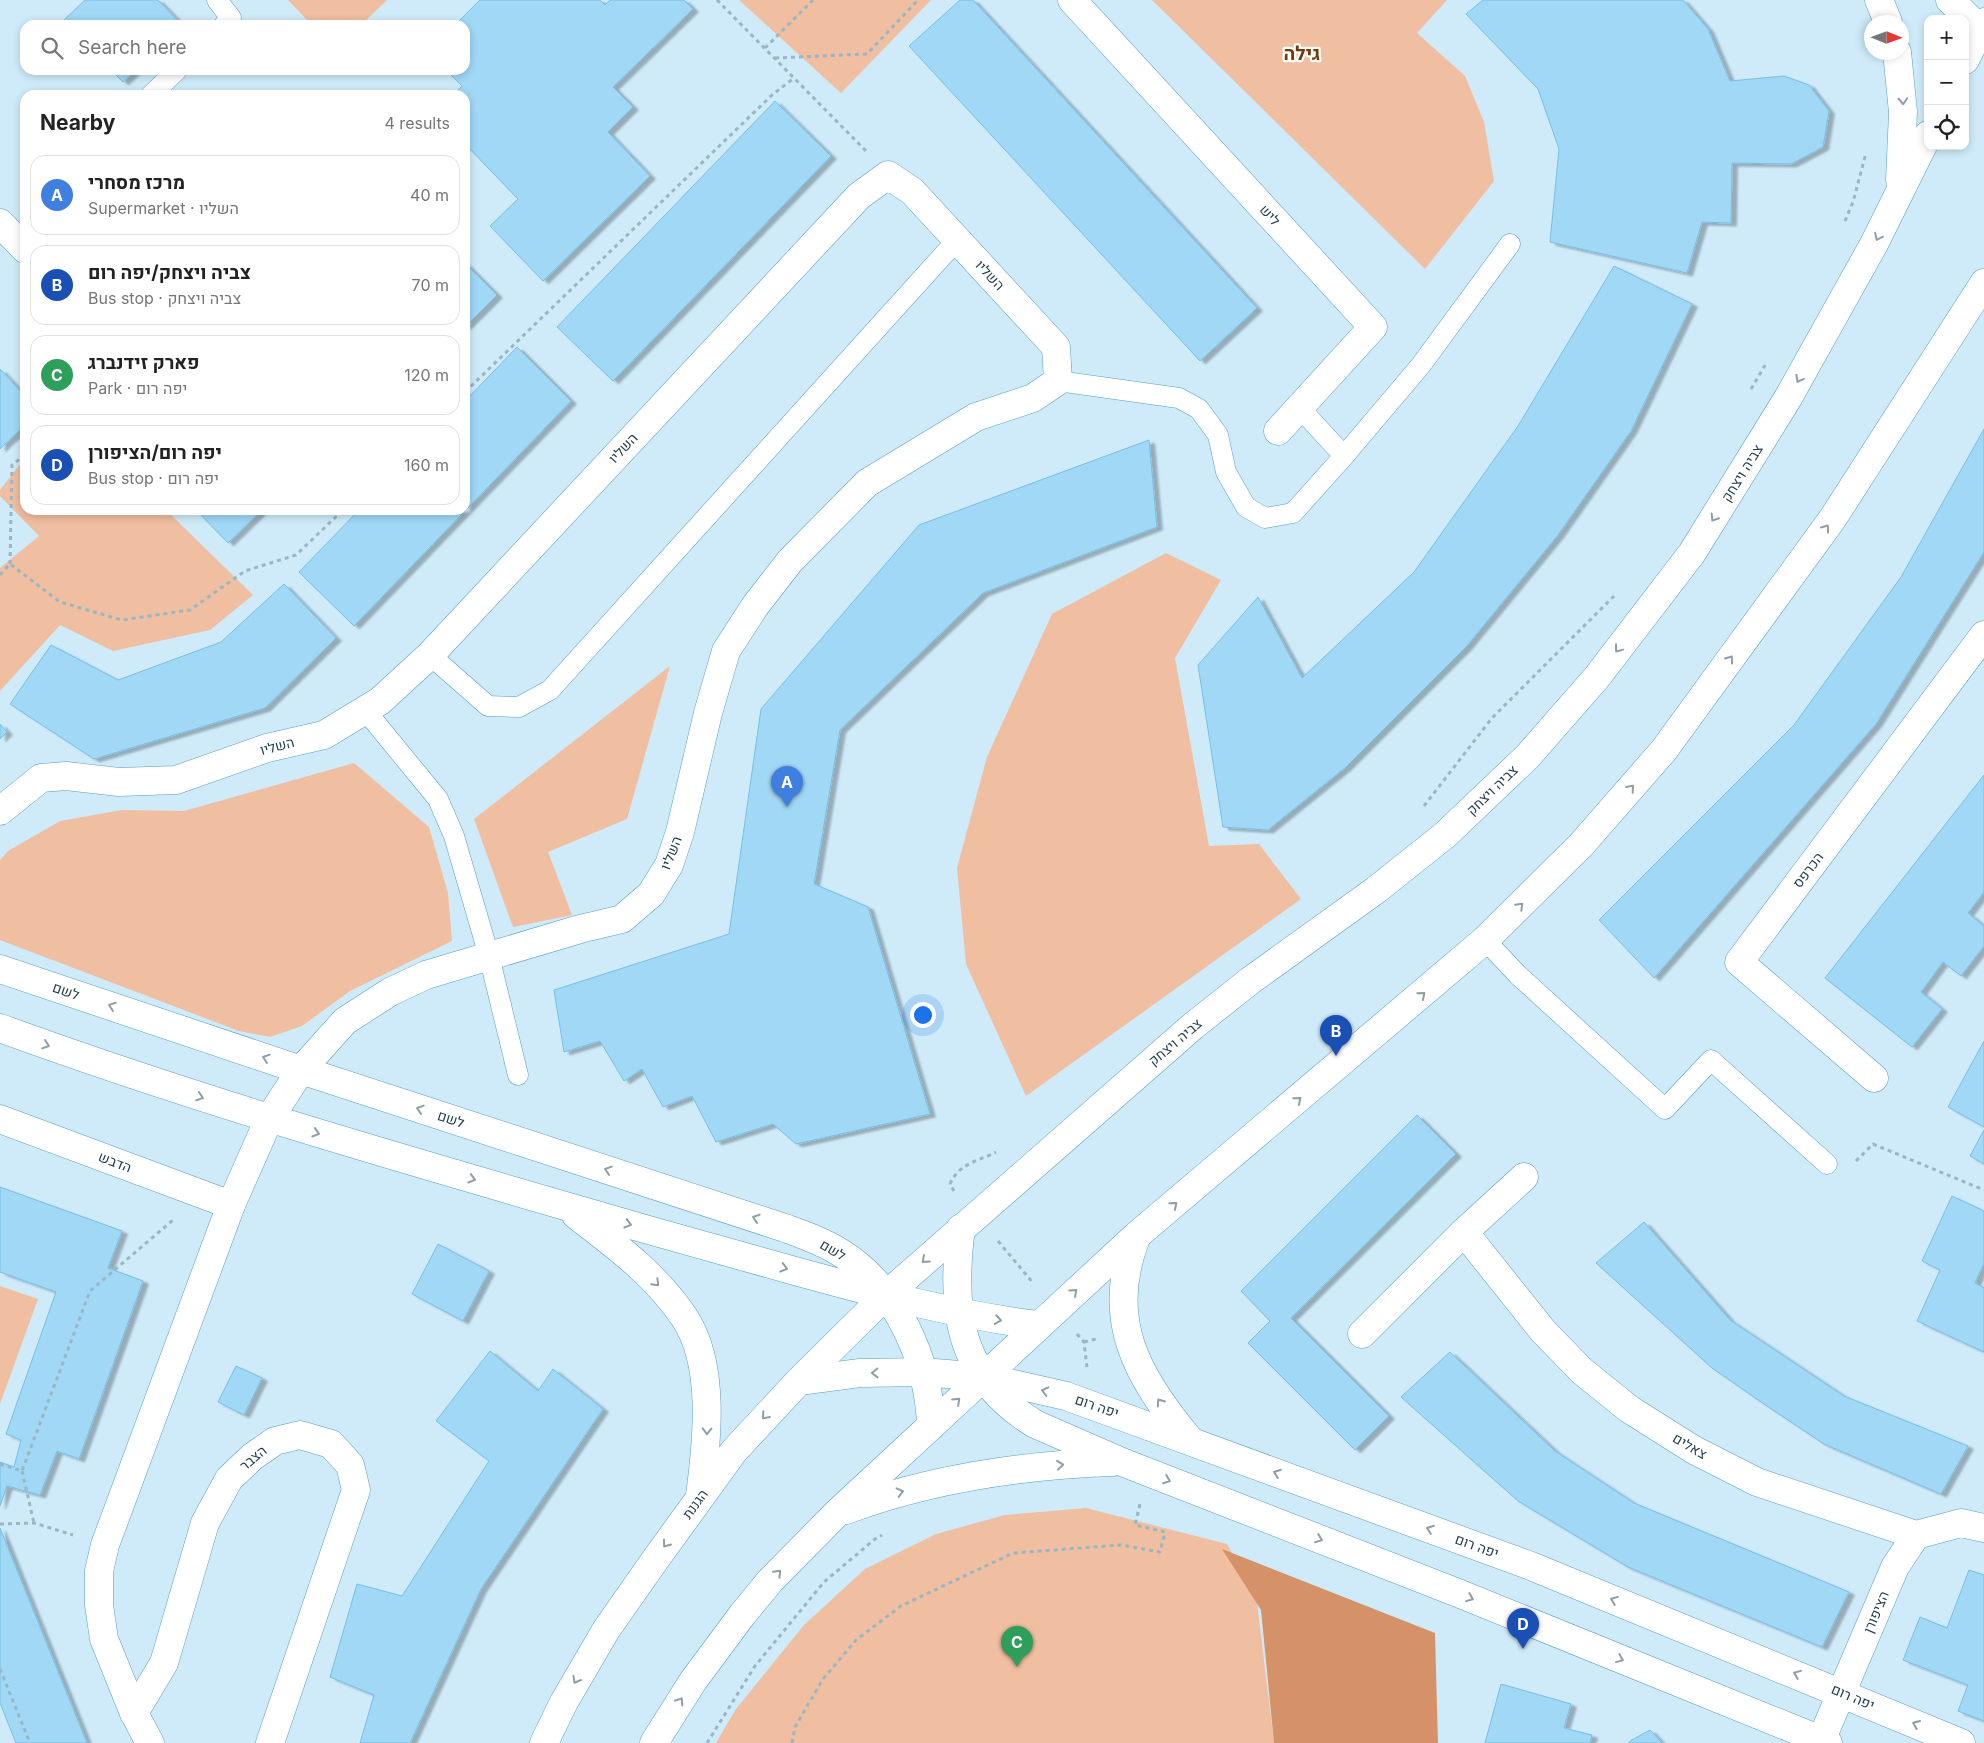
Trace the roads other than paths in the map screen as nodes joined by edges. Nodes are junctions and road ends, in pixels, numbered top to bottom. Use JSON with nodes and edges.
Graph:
{"nodes":[{"id":1,"x":217,"y":0,"type":"edge"},
{"id":2,"x":1072,"y":0,"type":"edge"},
{"id":3,"x":1879,"y":0,"type":"edge"},
{"id":4,"x":1950,"y":0,"type":"edge"},
{"id":5,"x":1885,"y":15,"type":"edge"},
{"id":6,"x":230,"y":20,"type":"edge"},
{"id":7,"x":1983,"y":28,"type":"edge"},
{"id":8,"x":1969,"y":53,"type":"edge"},
{"id":9,"x":1898,"y":60,"type":"edge"},
{"id":10,"x":172,"y":75,"type":"edge"},
{"id":11,"x":156,"y":90,"type":"edge"},
{"id":12,"x":1924,"y":144,"type":"edge"},
{"id":13,"x":1899,"y":193,"type":"junction"},
{"id":14,"x":0,"y":222,"type":"edge"},
{"id":15,"x":957,"y":240,"type":"junction"},
{"id":16,"x":20,"y":244,"type":"edge"},
{"id":17,"x":1510,"y":244,"type":"dead end"},
{"id":18,"x":1984,"y":283,"type":"edge"},
{"id":19,"x":1058,"y":381,"type":"junction"},
{"id":20,"x":1299,"y":407,"type":"junction"},
{"id":21,"x":1278,"y":430,"type":"dead end"},
{"id":22,"x":1344,"y":456,"type":"junction"},
{"id":23,"x":1984,"y":635,"type":"edge"},
{"id":24,"x":430,"y":655,"type":"junction"},
{"id":25,"x":365,"y":710,"type":"junction"},
{"id":26,"x":0,"y":811,"type":"edge"},
{"id":27,"x":1485,"y":940,"type":"junction"},
{"id":28,"x":489,"y":956,"type":"junction"},
{"id":29,"x":0,"y":969,"type":"edge"},
{"id":30,"x":0,"y":1028,"type":"edge"},
{"id":31,"x":301,"y":1070,"type":"junction"},
{"id":32,"x":518,"y":1076,"type":"dead end"},
{"id":33,"x":1874,"y":1078,"type":"dead end"},
{"id":34,"x":0,"y":1119,"type":"edge"},
{"id":35,"x":269,"y":1119,"type":"junction"},
{"id":36,"x":1826,"y":1164,"type":"road end"},
{"id":37,"x":1524,"y":1177,"type":"dead end"},
{"id":38,"x":230,"y":1205,"type":"junction"},
{"id":39,"x":565,"y":1206,"type":"junction"},
{"id":40,"x":961,"y":1228,"type":"junction"},
{"id":41,"x":1464,"y":1232,"type":"junction"},
{"id":42,"x":1136,"y":1236,"type":"junction"},
{"id":43,"x":885,"y":1296,"type":"junction"},
{"id":44,"x":958,"y":1313,"type":"junction"},
{"id":45,"x":1038,"y":1325,"type":"junction"},
{"id":46,"x":1362,"y":1334,"type":"dead end"},
{"id":47,"x":923,"y":1372,"type":"junction"},
{"id":48,"x":983,"y":1377,"type":"junction"},
{"id":49,"x":799,"y":1381,"type":"junction"},
{"id":50,"x":931,"y":1426,"type":"junction"},
{"id":51,"x":1190,"y":1441,"type":"junction"},
{"id":52,"x":1122,"y":1462,"type":"junction"},
{"id":53,"x":700,"y":1498,"type":"junction"},
{"id":54,"x":837,"y":1513,"type":"junction"},
{"id":55,"x":1984,"y":1528,"type":"edge"},
{"id":56,"x":1916,"y":1535,"type":"junction"},
{"id":57,"x":1842,"y":1693,"type":"junction"},
{"id":58,"x":134,"y":1713,"type":"junction"},
{"id":59,"x":1823,"y":1742,"type":"edge"},
{"id":60,"x":150,"y":1743,"type":"edge"},
{"id":61,"x":270,"y":1743,"type":"edge"},
{"id":62,"x":544,"y":1743,"type":"edge"},
{"id":63,"x":654,"y":1743,"type":"edge"},
{"id":64,"x":1961,"y":1743,"type":"edge"}],
"edges":[{"from":1,"to":6,"type":"lane"},
{"from":2,"to":20,"type":"street","name":"ליש"},
{"from":3,"to":5,"type":"street"},
{"from":4,"to":7,"type":"street"},
{"from":7,"to":8,"type":"street"},
{"from":9,"to":13,"type":"street","one_way":true},
{"from":10,"to":11,"type":"lane"},
{"from":12,"to":13,"type":"street","name":"צביה ויצחק"},
{"from":13,"to":40,"type":"street","name":"צביה ויצחק","one_way":true},
{"from":14,"to":16,"type":"street"},
{"from":15,"to":19,"type":"street","name":"השליו"},
{"from":15,"to":24,"type":"lane"},
{"from":15,"to":24,"type":"street","name":"השליו"},
{"from":17,"to":22,"type":"lane"},
{"from":27,"to":18,"type":"street","one_way":true},
{"from":19,"to":22,"type":"lane"},
{"from":19,"to":28,"type":"street","name":"השליו"},
{"from":20,"to":21,"type":"street","name":"ליש"},
{"from":20,"to":22,"type":"lane"},
{"from":23,"to":33,"type":"street","name":"הכרפס"},
{"from":24,"to":25,"type":"street","name":"השליו"},
{"from":25,"to":26,"type":"street","name":"השליו"},
{"from":25,"to":28,"type":"lane"},
{"from":27,"to":36,"type":"lane"},
{"from":42,"to":27,"type":"street","one_way":true},
{"from":28,"to":31,"type":"street","name":"השליו"},
{"from":28,"to":32,"type":"lane"},
{"from":31,"to":29,"type":"street","name":"לשם","one_way":true},
{"from":30,"to":35,"type":"street","name":"לשם","one_way":true},
{"from":31,"to":35,"type":"street","name":"השליו"},
{"from":43,"to":31,"type":"street","name":"לשם","one_way":true},
{"from":34,"to":38,"type":"street","name":"הדבש"},
{"from":35,"to":38,"type":"street"},
{"from":35,"to":39,"type":"street","name":"לשם","one_way":true},
{"from":37,"to":41,"type":"street"},
{"from":38,"to":58,"type":"street"},
{"from":39,"to":43,"type":"street","name":"לשם","one_way":true},
{"from":39,"to":53,"type":"street","one_way":true},
{"from":40,"to":43,"type":"street","name":"צביה ויצחק","one_way":true},
{"from":40,"to":44,"type":"street"},
{"from":41,"to":46,"type":"street"},
{"from":41,"to":56,"type":"street","name":"צאלים"},
{"from":45,"to":42,"type":"street","one_way":true},
{"from":51,"to":42,"type":"street","one_way":true},
{"from":43,"to":44,"type":"street","name":"לשם"},
{"from":43,"to":47,"type":"street","name":"לשם"},
{"from":43,"to":49,"type":"street","name":"הגננת"},
{"from":44,"to":45,"type":"street","name":"לשם","one_way":true},
{"from":44,"to":48,"type":"street"},
{"from":45,"to":48,"type":"street"},
{"from":47,"to":48,"type":"street","name":"יפה רום"},
{"from":47,"to":49,"type":"street","name":"יפה רום","one_way":true},
{"from":47,"to":50,"type":"street","name":"לשם"},
{"from":50,"to":48,"type":"street","one_way":true},
{"from":51,"to":48,"type":"street","name":"יפה רום","one_way":true},
{"from":48,"to":52,"type":"street"},
{"from":49,"to":53,"type":"street","name":"הגננת","one_way":true},
{"from":50,"to":54,"type":"street"},
{"from":57,"to":51,"type":"street","name":"יפה רום","one_way":true},
{"from":54,"to":52,"type":"street","one_way":true},
{"from":52,"to":59,"type":"street","one_way":true},
{"from":53,"to":62,"type":"street","name":"הגננת","one_way":true},
{"from":63,"to":54,"type":"street","one_way":true},
{"from":55,"to":56,"type":"street"},
{"from":56,"to":57,"type":"street","name":"הציפורן"},
{"from":57,"to":59,"type":"street"},
{"from":64,"to":57,"type":"street","name":"יפה רום","one_way":true},
{"from":58,"to":60,"type":"street"},
{"from":58,"to":61,"type":"street","name":"הצבר"}]}
